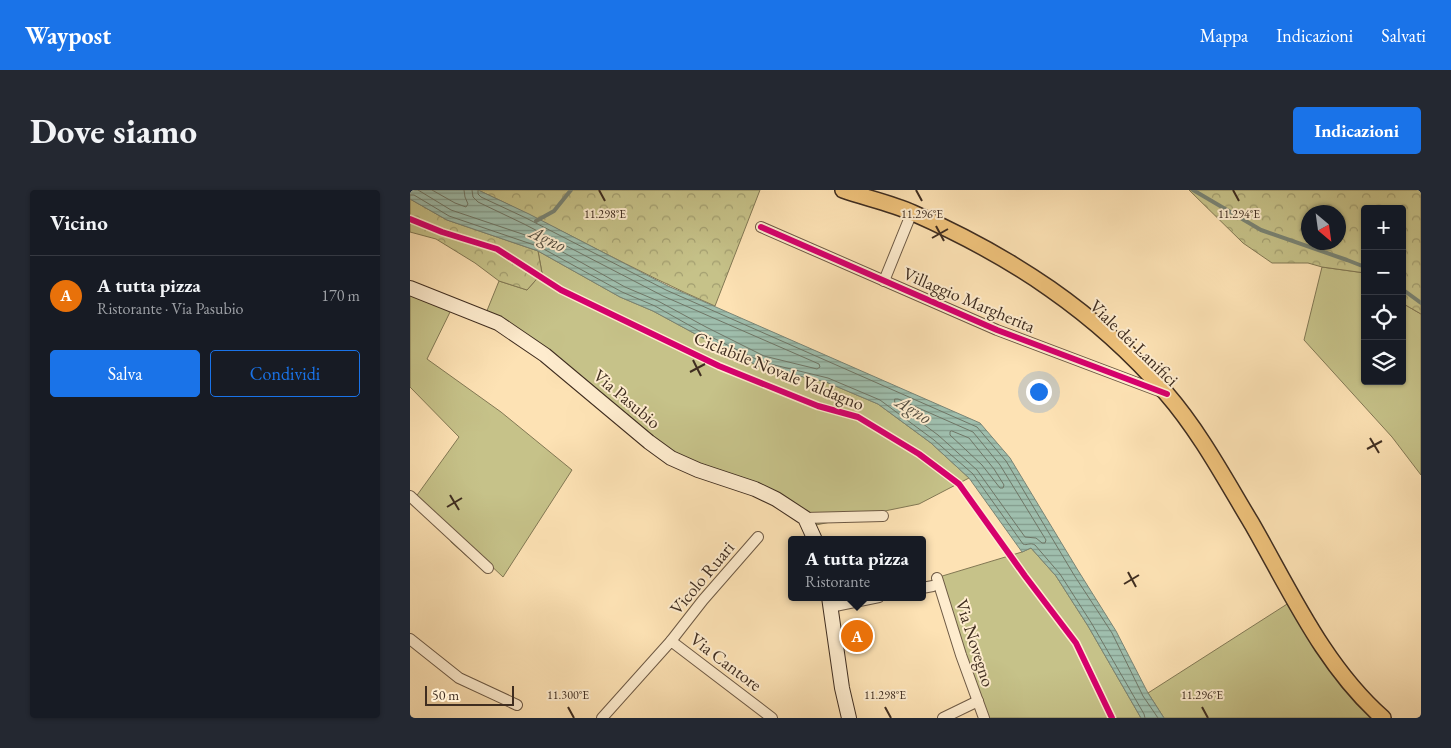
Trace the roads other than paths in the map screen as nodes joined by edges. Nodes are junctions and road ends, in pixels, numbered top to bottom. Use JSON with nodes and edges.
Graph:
{"nodes":[{"id":1,"x":843,"y":190,"type":"edge"},
{"id":2,"x":912,"y":212,"type":"junction"},
{"id":3,"x":761,"y":227,"type":"dead end"},
{"id":4,"x":884,"y":281,"type":"junction"},
{"id":5,"x":410,"y":288,"type":"edge"},
{"id":6,"x":1167,"y":394,"type":"junction"},
{"id":7,"x":410,"y":496,"type":"edge"},
{"id":8,"x":883,"y":516,"type":"dead end"},
{"id":9,"x":805,"y":518,"type":"junction"},
{"id":10,"x":813,"y":536,"type":"edge"},
{"id":11,"x":758,"y":537,"type":"dead end"},
{"id":12,"x":488,"y":568,"type":"dead end"},
{"id":13,"x":926,"y":586,"type":"edge"},
{"id":14,"x":830,"y":602,"type":"edge"},
{"id":15,"x":410,"y":639,"type":"edge"},
{"id":16,"x":671,"y":641,"type":"junction"},
{"id":17,"x":978,"y":702,"type":"junction"},
{"id":18,"x":516,"y":705,"type":"dead end"},
{"id":19,"x":602,"y":718,"type":"edge"},
{"id":20,"x":772,"y":718,"type":"edge"},
{"id":21,"x":849,"y":718,"type":"edge"},
{"id":22,"x":942,"y":718,"type":"edge"},
{"id":23,"x":984,"y":718,"type":"edge"},
{"id":24,"x":1383,"y":718,"type":"edge"}],
"edges":[{"from":1,"to":2,"type":"main road","name":"Viale dei Lanifici"},
{"from":2,"to":4,"type":"street","name":"Villaggio Margherita"},
{"from":2,"to":6,"type":"main road","name":"Viale dei Lanifici"},
{"from":3,"to":4,"type":"street","name":"Villaggio Margherita"},
{"from":4,"to":6,"type":"street","name":"Villaggio Margherita"},
{"from":5,"to":9,"type":"main road","name":"Via Pasubio"},
{"from":6,"to":24,"type":"main road","name":"Viale dei Lanifici"},
{"from":7,"to":12,"type":"street"},
{"from":8,"to":9,"type":"street"},
{"from":9,"to":10,"type":"main road"},
{"from":11,"to":16,"type":"street","name":"Vicolo Ruari"},
{"from":13,"to":17,"type":"street","name":"Via Novegno"},
{"from":14,"to":21,"type":"main road"},
{"from":15,"to":18,"type":"street"},
{"from":16,"to":19,"type":"street","name":"Via Cantore"},
{"from":16,"to":20,"type":"street","name":"Via Cantore"},
{"from":17,"to":22,"type":"street"},
{"from":17,"to":23,"type":"street","name":"Via Novegno"}]}
